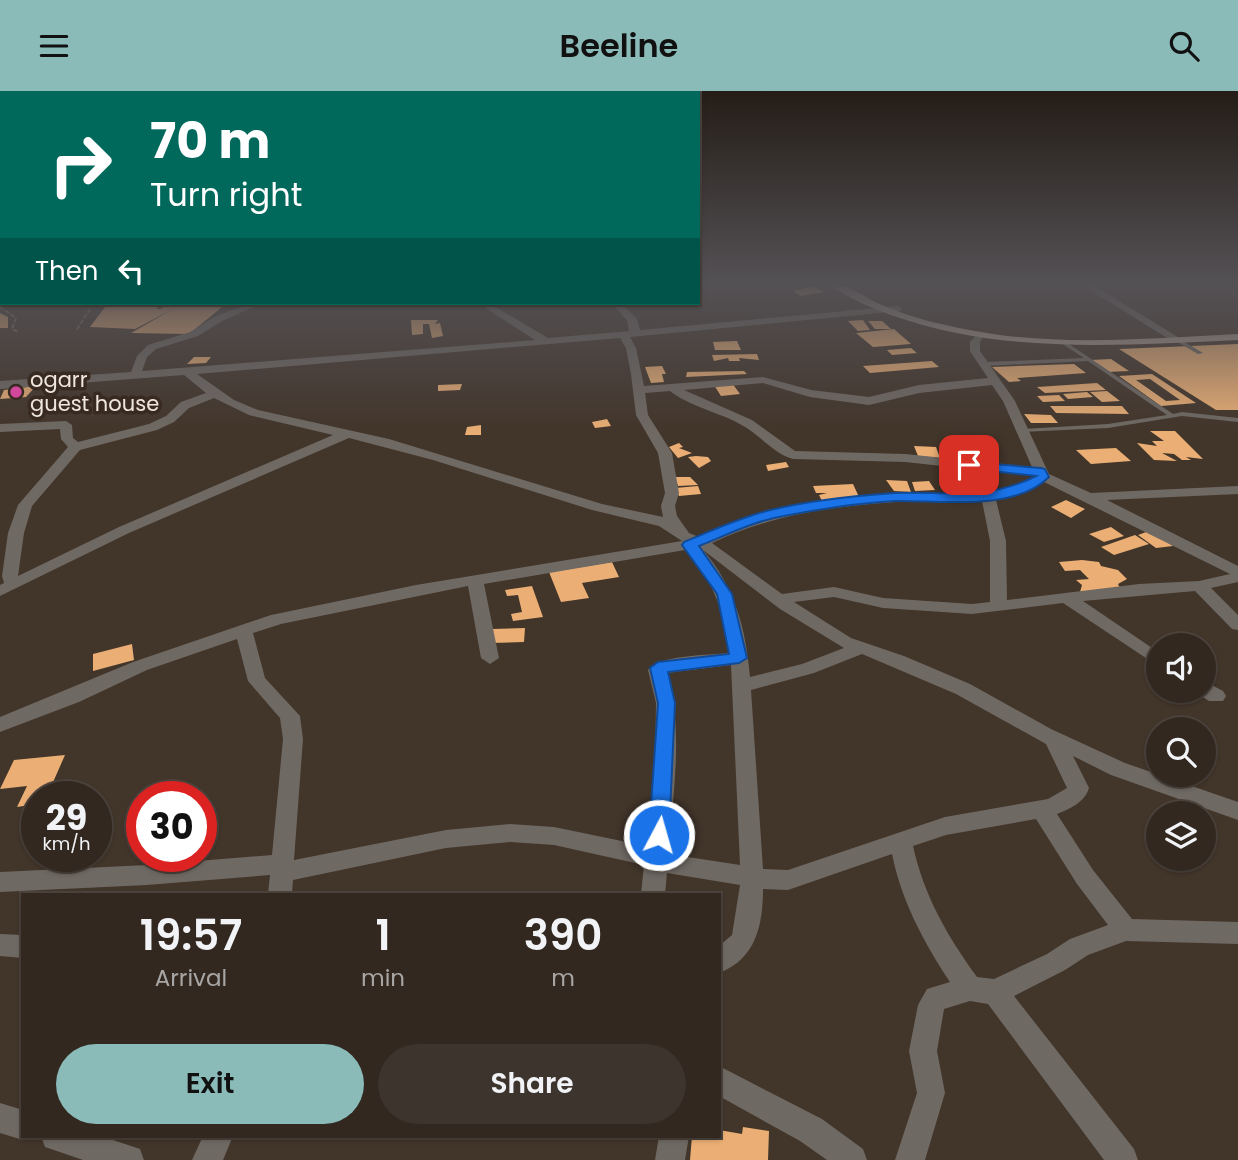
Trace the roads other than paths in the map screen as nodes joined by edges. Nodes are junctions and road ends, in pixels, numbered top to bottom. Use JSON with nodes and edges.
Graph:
{"nodes":[{"id":1,"x":196,"y":333,"type":"edge"},
{"id":2,"x":532,"y":333,"type":"edge"},
{"id":3,"x":641,"y":333,"type":"edge"},
{"id":4,"x":967,"y":333,"type":"edge"},
{"id":5,"x":1006,"y":333,"type":"edge"},
{"id":6,"x":1165,"y":333,"type":"edge"},
{"id":7,"x":629,"y":334,"type":"junction"},
{"id":8,"x":1238,"y":334,"type":"edge"},
{"id":9,"x":979,"y":335,"type":"junction"},
{"id":10,"x":1172,"y":337,"type":"junction"},
{"id":11,"x":547,"y":342,"type":"junction"},
{"id":12,"x":1063,"y":342,"type":"junction"},
{"id":13,"x":1200,"y":353,"type":"dead end"},
{"id":14,"x":1086,"y":360,"type":"junction"},
{"id":15,"x":984,"y":364,"type":"junction"},
{"id":16,"x":187,"y":371,"type":"junction"},
{"id":17,"x":135,"y":375,"type":"junction"},
{"id":18,"x":997,"y":381,"type":"junction"},
{"id":19,"x":0,"y":385,"type":"edge"},
{"id":20,"x":674,"y":388,"type":"junction"},
{"id":21,"x":639,"y":390,"type":"junction"},
{"id":22,"x":214,"y":394,"type":"junction"},
{"id":23,"x":1170,"y":414,"type":"junction"},
{"id":24,"x":1238,"y":420,"type":"edge"},
{"id":25,"x":0,"y":428,"type":"edge"},
{"id":26,"x":1023,"y":431,"type":"junction"},
{"id":27,"x":347,"y":434,"type":"junction"},
{"id":28,"x":75,"y":447,"type":"junction"},
{"id":29,"x":1042,"y":475,"type":"junction"},
{"id":30,"x":1238,"y":490,"type":"edge"},
{"id":31,"x":1088,"y":497,"type":"junction"},
{"id":32,"x":988,"y":498,"type":"junction"},
{"id":33,"x":674,"y":526,"type":"junction"},
{"id":34,"x":694,"y":544,"type":"junction"},
{"id":35,"x":1238,"y":574,"type":"edge"},
{"id":36,"x":475,"y":581,"type":"junction"},
{"id":37,"x":1199,"y":586,"type":"junction"},
{"id":38,"x":7,"y":587,"type":"edge"},
{"id":39,"x":1067,"y":598,"type":"junction"},
{"id":40,"x":780,"y":599,"type":"junction"},
{"id":41,"x":999,"y":607,"type":"junction"},
{"id":42,"x":1238,"y":625,"type":"edge"},
{"id":43,"x":244,"y":630,"type":"junction"},
{"id":44,"x":861,"y":648,"type":"junction"},
{"id":45,"x":1146,"y":652,"type":"edge"},
{"id":46,"x":490,"y":658,"type":"dead end"},
{"id":47,"x":739,"y":658,"type":"junction"},
{"id":48,"x":744,"y":685,"type":"junction"},
{"id":49,"x":0,"y":725,"type":"edge"},
{"id":50,"x":1054,"y":739,"type":"junction"},
{"id":51,"x":1042,"y":810,"type":"junction"},
{"id":52,"x":1234,"y":814,"type":"edge"},
{"id":53,"x":901,"y":844,"type":"junction"},
{"id":54,"x":656,"y":860,"type":"junction"},
{"id":55,"x":281,"y":877,"type":"edge"},
{"id":56,"x":751,"y":877,"type":"junction"},
{"id":57,"x":0,"y":883,"type":"edge"},
{"id":58,"x":653,"y":893,"type":"edge"},
{"id":59,"x":1126,"y":930,"type":"junction"},
{"id":60,"x":1238,"y":933,"type":"edge"},
{"id":61,"x":0,"y":945,"type":"edge"},
{"id":62,"x":21,"y":947,"type":"edge"},
{"id":63,"x":721,"y":959,"type":"edge"},
{"id":64,"x":966,"y":986,"type":"junction"},
{"id":65,"x":721,"y":1081,"type":"edge"},
{"id":66,"x":0,"y":1118,"type":"edge"},
{"id":67,"x":21,"y":1124,"type":"edge"},
{"id":68,"x":62,"y":1138,"type":"edge"},
{"id":69,"x":217,"y":1138,"type":"edge"},
{"id":70,"x":674,"y":1138,"type":"edge"},
{"id":71,"x":130,"y":1160,"type":"edge"},
{"id":72,"x":207,"y":1160,"type":"edge"},
{"id":73,"x":670,"y":1160,"type":"edge"},
{"id":74,"x":852,"y":1160,"type":"edge"},
{"id":75,"x":910,"y":1160,"type":"edge"},
{"id":76,"x":1123,"y":1160,"type":"edge"}],
"edges":[{"from":1,"to":17,"type":"street"},
{"from":2,"to":11,"type":"street"},
{"from":3,"to":7,"type":"street"},
{"from":4,"to":9,"type":"main road"},
{"from":5,"to":10,"type":"main road"},
{"from":6,"to":10,"type":"street"},
{"from":7,"to":11,"type":"street"},
{"from":7,"to":21,"type":"street"},
{"from":8,"to":10,"type":"main road"},
{"from":9,"to":12,"type":"main road"},
{"from":9,"to":15,"type":"street"},
{"from":10,"to":12,"type":"main road"},
{"from":10,"to":13,"type":"lane"},
{"from":11,"to":16,"type":"street"},
{"from":12,"to":14,"type":"lane"},
{"from":14,"to":15,"type":"lane"},
{"from":14,"to":23,"type":"lane"},
{"from":15,"to":18,"type":"street"},
{"from":16,"to":17,"type":"street"},
{"from":16,"to":22,"type":"street"},
{"from":17,"to":19,"type":"street"},
{"from":18,"to":20,"type":"street"},
{"from":18,"to":26,"type":"street"},
{"from":20,"to":21,"type":"street"},
{"from":20,"to":29,"type":"street"},
{"from":21,"to":33,"type":"street"},
{"from":22,"to":27,"type":"street"},
{"from":22,"to":28,"type":"street"},
{"from":23,"to":24,"type":"lane"},
{"from":23,"to":26,"type":"lane"},
{"from":25,"to":28,"type":"street"},
{"from":26,"to":29,"type":"street"},
{"from":27,"to":33,"type":"street"},
{"from":27,"to":38,"type":"street"},
{"from":28,"to":38,"type":"street"},
{"from":29,"to":31,"type":"street"},
{"from":29,"to":32,"type":"street"},
{"from":30,"to":31,"type":"street"},
{"from":31,"to":35,"type":"street"},
{"from":32,"to":34,"type":"street"},
{"from":32,"to":41,"type":"street"},
{"from":33,"to":34,"type":"street"},
{"from":34,"to":36,"type":"street"},
{"from":34,"to":40,"type":"street"},
{"from":34,"to":47,"type":"street"},
{"from":35,"to":37,"type":"street"},
{"from":36,"to":43,"type":"street"},
{"from":36,"to":46,"type":"street"},
{"from":37,"to":39,"type":"street"},
{"from":37,"to":42,"type":"street"},
{"from":39,"to":41,"type":"street"},
{"from":39,"to":45,"type":"street"},
{"from":40,"to":41,"type":"street"},
{"from":40,"to":44,"type":"street"},
{"from":43,"to":49,"type":"street"},
{"from":43,"to":55,"type":"street"},
{"from":44,"to":48,"type":"street"},
{"from":44,"to":50,"type":"street"},
{"from":47,"to":48,"type":"street"},
{"from":47,"to":54,"type":"street"},
{"from":48,"to":56,"type":"street"},
{"from":50,"to":51,"type":"street"},
{"from":50,"to":52,"type":"street"},
{"from":51,"to":53,"type":"street"},
{"from":51,"to":59,"type":"street"},
{"from":53,"to":56,"type":"street"},
{"from":53,"to":64,"type":"street"},
{"from":54,"to":55,"type":"street"},
{"from":54,"to":56,"type":"street"},
{"from":54,"to":58,"type":"street"},
{"from":55,"to":57,"type":"street"},
{"from":56,"to":63,"type":"street"},
{"from":59,"to":60,"type":"street"},
{"from":59,"to":64,"type":"street"},
{"from":61,"to":62,"type":"street"},
{"from":64,"to":75,"type":"street"},
{"from":64,"to":76,"type":"street"},
{"from":65,"to":74,"type":"street"},
{"from":66,"to":67,"type":"street"},
{"from":68,"to":71,"type":"street"},
{"from":69,"to":72,"type":"street"},
{"from":70,"to":73,"type":"street"}]}
